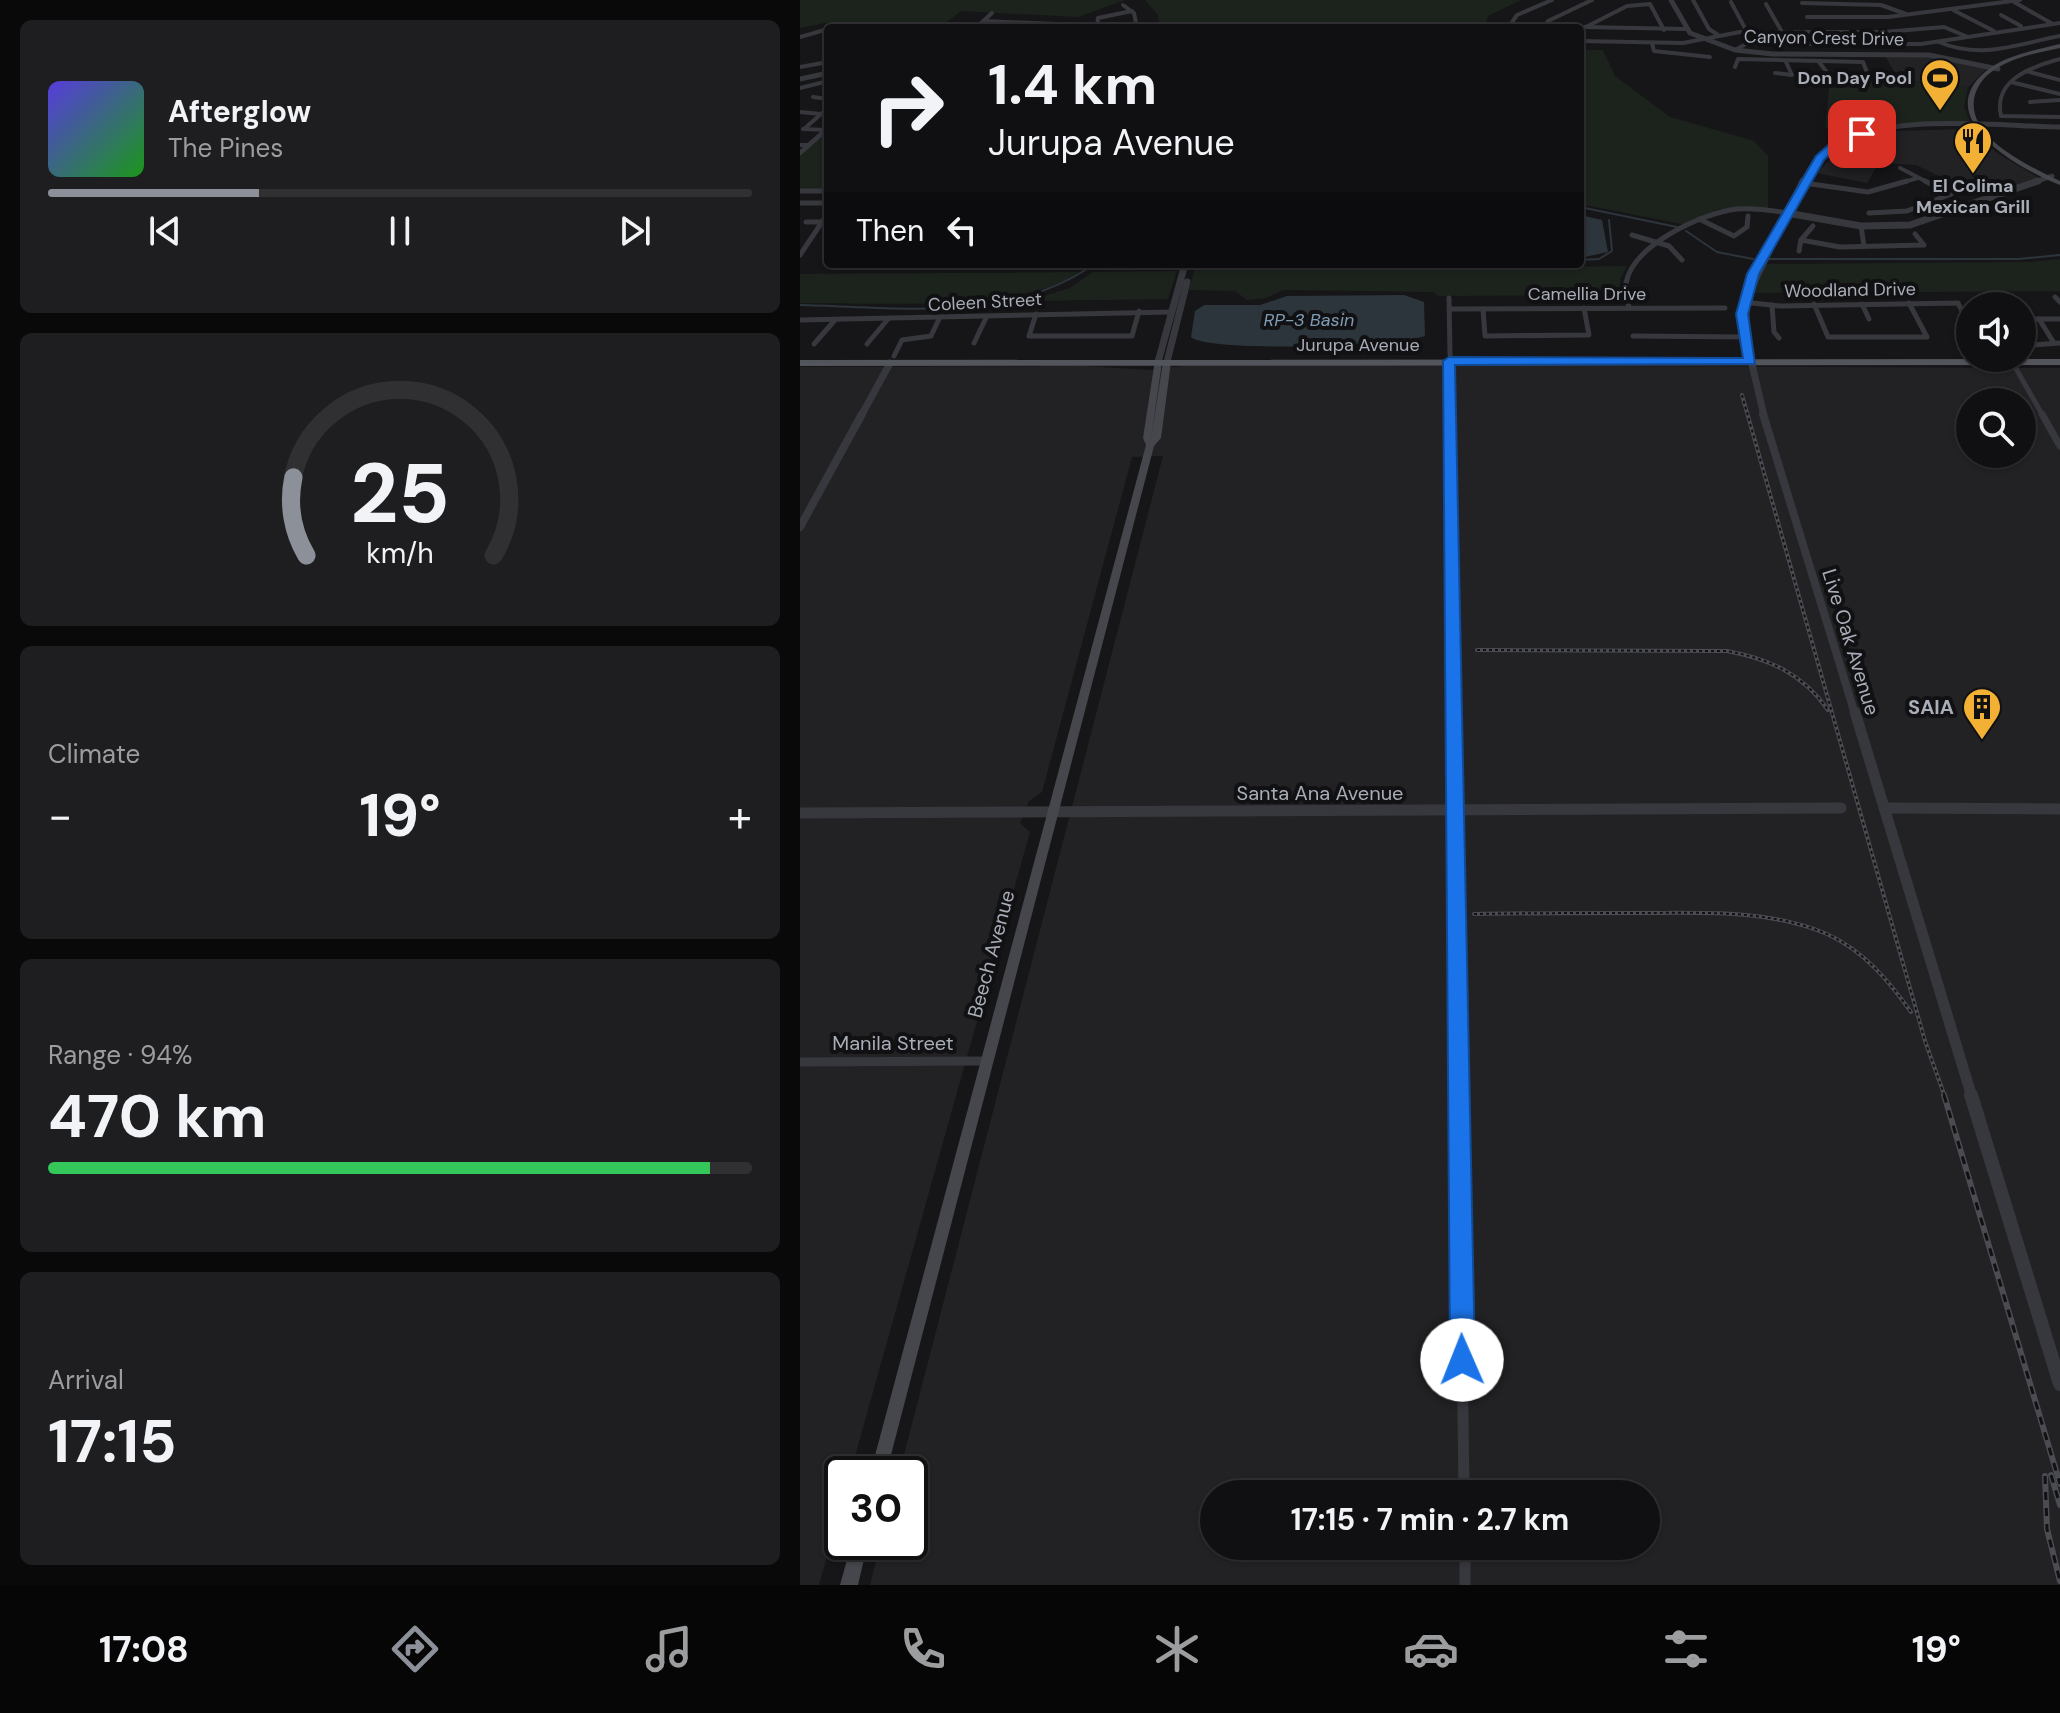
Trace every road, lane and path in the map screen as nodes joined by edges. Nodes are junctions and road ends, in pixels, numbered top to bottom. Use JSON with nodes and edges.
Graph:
{"nodes":[{"id":1,"x":1552,"y":0,"type":"edge"},
{"id":2,"x":1592,"y":0,"type":"edge"},
{"id":3,"x":1671,"y":0,"type":"edge"},
{"id":4,"x":1693,"y":0,"type":"edge"},
{"id":5,"x":2020,"y":0,"type":"edge"},
{"id":6,"x":2013,"y":1,"type":"edge"},
{"id":7,"x":1731,"y":2,"type":"edge"},
{"id":8,"x":1801,"y":2,"type":"edge"},
{"id":9,"x":1766,"y":4,"type":"dead end"},
{"id":10,"x":1123,"y":5,"type":"dead end"},
{"id":11,"x":1951,"y":9,"type":"junction"},
{"id":12,"x":1132,"y":11,"type":"junction"},
{"id":13,"x":992,"y":13,"type":"dead end"},
{"id":14,"x":1907,"y":15,"type":"junction"},
{"id":15,"x":2001,"y":15,"type":"dead end"},
{"id":16,"x":1807,"y":17,"type":"junction"},
{"id":17,"x":984,"y":21,"type":"junction"},
{"id":18,"x":1627,"y":23,"type":"dead end"},
{"id":19,"x":2052,"y":23,"type":"junction"},
{"id":20,"x":2060,"y":23,"type":"edge"},
{"id":21,"x":981,"y":24,"type":"edge"},
{"id":22,"x":1027,"y":24,"type":"edge"},
{"id":23,"x":1097,"y":24,"type":"edge"},
{"id":24,"x":1136,"y":24,"type":"edge"},
{"id":25,"x":1511,"y":24,"type":"edge"},
{"id":26,"x":1546,"y":24,"type":"edge"},
{"id":27,"x":1584,"y":27,"type":"edge"},
{"id":28,"x":2022,"y":27,"type":"junction"},
{"id":29,"x":1584,"y":28,"type":"edge"},
{"id":30,"x":1686,"y":29,"type":"junction"},
{"id":31,"x":824,"y":30,"type":"edge"},
{"id":32,"x":1631,"y":30,"type":"junction"},
{"id":33,"x":1664,"y":30,"type":"junction"},
{"id":34,"x":1747,"y":32,"type":"junction"},
{"id":35,"x":1782,"y":32,"type":"junction"},
{"id":36,"x":1818,"y":32,"type":"junction"},
{"id":37,"x":1849,"y":32,"type":"junction"},
{"id":38,"x":1995,"y":32,"type":"junction"},
{"id":39,"x":1719,"y":35,"type":"junction"},
{"id":40,"x":2060,"y":36,"type":"edge"},
{"id":41,"x":800,"y":37,"type":"edge"},
{"id":42,"x":1968,"y":37,"type":"junction"},
{"id":43,"x":1701,"y":40,"type":"junction"},
{"id":44,"x":1584,"y":41,"type":"edge"},
{"id":45,"x":1939,"y":42,"type":"junction"},
{"id":46,"x":1652,"y":43,"type":"junction"},
{"id":47,"x":1921,"y":44,"type":"junction"},
{"id":48,"x":1857,"y":46,"type":"junction"},
{"id":49,"x":2060,"y":47,"type":"edge"},
{"id":50,"x":1735,"y":50,"type":"junction"},
{"id":51,"x":1797,"y":54,"type":"junction"},
{"id":52,"x":1929,"y":55,"type":"junction"},
{"id":53,"x":1710,"y":57,"type":"dead end"},
{"id":54,"x":2060,"y":61,"type":"edge"},
{"id":55,"x":1786,"y":62,"type":"junction"},
{"id":56,"x":1801,"y":62,"type":"junction"},
{"id":57,"x":1819,"y":62,"type":"junction"},
{"id":58,"x":824,"y":63,"type":"edge"},
{"id":59,"x":800,"y":67,"type":"edge"},
{"id":60,"x":1735,"y":67,"type":"dead end"},
{"id":61,"x":1996,"y":68,"type":"junction"},
{"id":62,"x":2026,"y":71,"type":"junction"},
{"id":63,"x":824,"y":73,"type":"edge"},
{"id":64,"x":1775,"y":73,"type":"dead end"},
{"id":65,"x":1829,"y":75,"type":"dead end"},
{"id":66,"x":1868,"y":75,"type":"dead end"},
{"id":67,"x":800,"y":78,"type":"edge"},
{"id":68,"x":2060,"y":80,"type":"edge"},
{"id":69,"x":824,"y":82,"type":"edge"},
{"id":70,"x":2011,"y":82,"type":"junction"},
{"id":71,"x":800,"y":88,"type":"edge"},
{"id":72,"x":813,"y":97,"type":"dead end"},
{"id":73,"x":2060,"y":97,"type":"edge"},
{"id":74,"x":824,"y":98,"type":"edge"},
{"id":75,"x":2030,"y":102,"type":"dead end"},
{"id":76,"x":824,"y":111,"type":"edge"},
{"id":77,"x":800,"y":112,"type":"edge"},
{"id":78,"x":821,"y":114,"type":"junction"},
{"id":79,"x":2057,"y":117,"type":"edge"},
{"id":80,"x":2060,"y":126,"type":"edge"},
{"id":81,"x":1979,"y":127,"type":"junction"},
{"id":82,"x":802,"y":128,"type":"edge"},
{"id":83,"x":824,"y":129,"type":"edge"},
{"id":84,"x":824,"y":132,"type":"edge"},
{"id":85,"x":800,"y":145,"type":"edge"},
{"id":86,"x":809,"y":145,"type":"junction"},
{"id":87,"x":800,"y":153,"type":"edge"},
{"id":88,"x":1900,"y":168,"type":"dead end"},
{"id":89,"x":1918,"y":178,"type":"junction"},
{"id":90,"x":2055,"y":179,"type":"edge"},
{"id":91,"x":1804,"y":183,"type":"junction"},
{"id":92,"x":800,"y":191,"type":"edge"},
{"id":93,"x":820,"y":191,"type":"junction"},
{"id":94,"x":824,"y":191,"type":"edge"},
{"id":95,"x":800,"y":203,"type":"edge"},
{"id":96,"x":812,"y":203,"type":"junction"},
{"id":97,"x":824,"y":203,"type":"edge"},
{"id":98,"x":1926,"y":204,"type":"junction"},
{"id":99,"x":1787,"y":213,"type":"junction"},
{"id":100,"x":1869,"y":213,"type":"dead end"},
{"id":101,"x":1948,"y":215,"type":"junction"},
{"id":102,"x":1748,"y":216,"type":"dead end"},
{"id":103,"x":824,"y":219,"type":"edge"},
{"id":104,"x":1699,"y":219,"type":"junction"},
{"id":105,"x":806,"y":222,"type":"dead end"},
{"id":106,"x":822,"y":222,"type":"junction"},
{"id":107,"x":1813,"y":226,"type":"dead end"},
{"id":108,"x":1861,"y":226,"type":"junction"},
{"id":109,"x":1915,"y":234,"type":"dead end"},
{"id":110,"x":1632,"y":235,"type":"dead end"},
{"id":111,"x":1801,"y":240,"type":"junction"},
{"id":112,"x":1658,"y":242,"type":"junction"},
{"id":113,"x":800,"y":243,"type":"edge"},
{"id":114,"x":808,"y":243,"type":"junction"},
{"id":115,"x":1864,"y":246,"type":"junction"},
{"id":116,"x":1799,"y":251,"type":"dead end"},
{"id":117,"x":800,"y":255,"type":"edge"},
{"id":118,"x":1682,"y":260,"type":"dead end"},
{"id":119,"x":1184,"y":268,"type":"edge"},
{"id":120,"x":1190,"y":268,"type":"edge"},
{"id":121,"x":1449,"y":298,"type":"dead end"},
{"id":122,"x":1743,"y":302,"type":"junction"},
{"id":123,"x":1909,"y":303,"type":"junction"},
{"id":124,"x":1956,"y":303,"type":"edge"},
{"id":125,"x":1814,"y":304,"type":"junction"},
{"id":126,"x":1862,"y":304,"type":"junction"},
{"id":127,"x":1772,"y":305,"type":"junction"},
{"id":128,"x":1584,"y":308,"type":"junction"},
{"id":129,"x":1629,"y":308,"type":"junction"},
{"id":130,"x":1725,"y":308,"type":"dead end"},
{"id":131,"x":1449,"y":309,"type":"junction"},
{"id":132,"x":1483,"y":309,"type":"junction"},
{"id":133,"x":1139,"y":311,"type":"junction"},
{"id":134,"x":1172,"y":312,"type":"junction"},
{"id":135,"x":1036,"y":314,"type":"junction"},
{"id":136,"x":986,"y":318,"type":"junction"},
{"id":137,"x":888,"y":319,"type":"junction"},
{"id":138,"x":939,"y":319,"type":"junction"},
{"id":139,"x":1869,"y":319,"type":"dead end"},
{"id":140,"x":2039,"y":319,"type":"joint"},
{"id":141,"x":2060,"y":319,"type":"edge"},
{"id":142,"x":800,"y":320,"type":"edge"},
{"id":143,"x":835,"y":320,"type":"junction"},
{"id":144,"x":1633,"y":336,"type":"dead end"},
{"id":145,"x":1744,"y":337,"type":"junction"},
{"id":146,"x":1779,"y":338,"type":"dead end"},
{"id":147,"x":974,"y":343,"type":"dead end"},
{"id":148,"x":2057,"y":343,"type":"edge"},
{"id":149,"x":814,"y":344,"type":"dead end"},
{"id":150,"x":867,"y":344,"type":"dead end"},
{"id":151,"x":2036,"y":345,"type":"edge"},
{"id":152,"x":1956,"y":355,"type":"edge"},
{"id":153,"x":2036,"y":355,"type":"edge"},
{"id":154,"x":2060,"y":355,"type":"edge"},
{"id":155,"x":800,"y":356,"type":"edge"},
{"id":156,"x":1163,"y":358,"type":"junction"},
{"id":157,"x":1450,"y":358,"type":"junction"},
{"id":158,"x":1749,"y":358,"type":"junction"},
{"id":159,"x":892,"y":360,"type":"junction"},
{"id":160,"x":1956,"y":360,"type":"edge"},
{"id":161,"x":2036,"y":361,"type":"edge"},
{"id":162,"x":2060,"y":362,"type":"edge"},
{"id":163,"x":800,"y":363,"type":"edge"},
{"id":164,"x":2019,"y":372,"type":"edge"},
{"id":165,"x":2060,"y":446,"type":"edge"},
{"id":166,"x":800,"y":527,"type":"edge"},
{"id":167,"x":1841,"y":808,"type":"dead end"},
{"id":168,"x":1884,"y":808,"type":"junction"},
{"id":169,"x":2060,"y":809,"type":"edge"},
{"id":170,"x":1454,"y":810,"type":"junction"},
{"id":171,"x":1052,"y":812,"type":"junction"},
{"id":172,"x":800,"y":813,"type":"edge"},
{"id":173,"x":986,"y":1061,"type":"junction"},
{"id":174,"x":800,"y":1062,"type":"edge"},
{"id":175,"x":2060,"y":1384,"type":"edge"},
{"id":176,"x":883,"y":1456,"type":"edge"},
{"id":177,"x":1464,"y":1480,"type":"edge"},
{"id":178,"x":855,"y":1560,"type":"edge"},
{"id":179,"x":1465,"y":1560,"type":"edge"},
{"id":180,"x":849,"y":1585,"type":"edge"},
{"id":181,"x":1465,"y":1585,"type":"edge"}],
"edges":[{"from":1,"to":25,"type":"street"},
{"from":2,"to":26,"type":"street"},
{"from":3,"to":30,"type":"street","name":"Canyon Crest Drive"},
{"from":4,"to":39,"type":"street"},
{"from":5,"to":6,"type":"street"},
{"from":6,"to":11,"type":"street"},
{"from":6,"to":19,"type":"street"},
{"from":7,"to":34,"type":"street"},
{"from":8,"to":14,"type":"street"},
{"from":8,"to":16,"type":"street"},
{"from":9,"to":35,"type":"street"},
{"from":10,"to":12,"type":"street"},
{"from":11,"to":14,"type":"street"},
{"from":11,"to":38,"type":"street"},
{"from":12,"to":23,"type":"street"},
{"from":12,"to":24,"type":"street"},
{"from":13,"to":17,"type":"street"},
{"from":14,"to":16,"type":"street"},
{"from":15,"to":28,"type":"street"},
{"from":16,"to":36,"type":"street"},
{"from":17,"to":21,"type":"street"},
{"from":17,"to":22,"type":"street"},
{"from":18,"to":32,"type":"street"},
{"from":19,"to":20,"type":"street"},
{"from":19,"to":28,"type":"street"},
{"from":27,"to":33,"type":"street"},
{"from":28,"to":38,"type":"street"},
{"from":29,"to":32,"type":"street"},
{"from":30,"to":33,"type":"street"},
{"from":30,"to":43,"type":"street","name":"Canyon Crest Drive"},
{"from":31,"to":41,"type":"street"},
{"from":32,"to":33,"type":"street"},
{"from":34,"to":35,"type":"street"},
{"from":34,"to":39,"type":"street"},
{"from":35,"to":36,"type":"street"},
{"from":36,"to":37,"type":"street"},
{"from":37,"to":42,"type":"street"},
{"from":37,"to":48,"type":"street"},
{"from":38,"to":42,"type":"street"},
{"from":39,"to":43,"type":"street"},
{"from":40,"to":45,"type":"street"},
{"from":42,"to":45,"type":"street"},
{"from":43,"to":46,"type":"street"},
{"from":43,"to":50,"type":"street","name":"Canyon Crest Drive"},
{"from":44,"to":46,"type":"street"},
{"from":45,"to":47,"type":"street"},
{"from":46,"to":53,"type":"street"},
{"from":47,"to":48,"type":"street"},
{"from":47,"to":52,"type":"street"},
{"from":48,"to":50,"type":"street"},
{"from":49,"to":61,"type":"main road"},
{"from":50,"to":51,"type":"street","name":"Canyon Crest Drive"},
{"from":51,"to":52,"type":"street","name":"Canyon Crest Drive"},
{"from":51,"to":56,"type":"street"},
{"from":52,"to":61,"type":"street","name":"Canyon Crest Drive"},
{"from":54,"to":62,"type":"street"},
{"from":55,"to":56,"type":"street"},
{"from":55,"to":60,"type":"street"},
{"from":55,"to":64,"type":"street"},
{"from":56,"to":57,"type":"street"},
{"from":57,"to":65,"type":"street"},
{"from":57,"to":66,"type":"street"},
{"from":58,"to":59,"type":"street"},
{"from":61,"to":81,"type":"main road"},
{"from":62,"to":68,"type":"street"},
{"from":62,"to":70,"type":"street"},
{"from":63,"to":67,"type":"street"},
{"from":69,"to":71,"type":"street"},
{"from":70,"to":73,"type":"street"},
{"from":70,"to":79,"type":"street"},
{"from":72,"to":74,"type":"street"},
{"from":73,"to":75,"type":"street"},
{"from":76,"to":78,"type":"street"},
{"from":77,"to":78,"type":"street"},
{"from":78,"to":82,"type":"street"},
{"from":79,"to":80,"type":"street"},
{"from":80,"to":81,"type":"street","name":"Live Oak Avenue"},
{"from":81,"to":90,"type":"main road"},
{"from":81,"to":91,"type":"street","name":"Live Oak Avenue"},
{"from":82,"to":83,"type":"street"},
{"from":84,"to":86,"type":"street"},
{"from":85,"to":86,"type":"street"},
{"from":86,"to":87,"type":"street"},
{"from":88,"to":89,"type":"street"},
{"from":89,"to":91,"type":"street"},
{"from":89,"to":98,"type":"street"},
{"from":90,"to":101,"type":"street"},
{"from":91,"to":99,"type":"street","name":"Live Oak Avenue"},
{"from":92,"to":93,"type":"street"},
{"from":93,"to":94,"type":"street"},
{"from":93,"to":96,"type":"street"},
{"from":95,"to":96,"type":"street"},
{"from":96,"to":97,"type":"street"},
{"from":98,"to":100,"type":"street"},
{"from":98,"to":101,"type":"street"},
{"from":99,"to":104,"type":"street"},
{"from":99,"to":108,"type":"street"},
{"from":99,"to":122,"type":"street","name":"Live Oak Avenue"},
{"from":101,"to":108,"type":"street"},
{"from":102,"to":104,"type":"street"},
{"from":103,"to":106,"type":"street"},
{"from":104,"to":112,"type":"street"},
{"from":105,"to":106,"type":"street"},
{"from":106,"to":114,"type":"street"},
{"from":107,"to":111,"type":"street"},
{"from":108,"to":115,"type":"street"},
{"from":109,"to":115,"type":"street"},
{"from":110,"to":112,"type":"street"},
{"from":111,"to":115,"type":"street"},
{"from":111,"to":116,"type":"street"},
{"from":112,"to":118,"type":"street"},
{"from":112,"to":129,"type":"street"},
{"from":113,"to":114,"type":"street"},
{"from":114,"to":117,"type":"street"},
{"from":119,"to":134,"type":"street","name":"Beech Avenue"},
{"from":120,"to":156,"type":"street","name":"Beech Avenue"},
{"from":121,"to":131,"type":"street"},
{"from":122,"to":127,"type":"street","name":"Woodland Drive"},
{"from":122,"to":145,"type":"street","name":"Live Oak Avenue"},
{"from":123,"to":124,"type":"street","name":"Woodland Drive"},
{"from":123,"to":125,"type":"street"},
{"from":123,"to":126,"type":"street","name":"Woodland Drive"},
{"from":125,"to":126,"type":"street","name":"Woodland Drive"},
{"from":125,"to":127,"type":"street","name":"Woodland Drive"},
{"from":126,"to":139,"type":"street"},
{"from":127,"to":146,"type":"street"},
{"from":128,"to":129,"type":"street","name":"Camellia Drive"},
{"from":128,"to":132,"type":"street","name":"Camellia Drive"},
{"from":128,"to":132,"type":"street"},
{"from":129,"to":130,"type":"street","name":"Camellia Drive"},
{"from":131,"to":132,"type":"street","name":"Camellia Drive"},
{"from":131,"to":157,"type":"street"},
{"from":133,"to":134,"type":"street","name":"Coleen Street"},
{"from":133,"to":135,"type":"street","name":"Coleen Street"},
{"from":133,"to":135,"type":"street"},
{"from":134,"to":156,"type":"street","name":"Beech Avenue"},
{"from":135,"to":136,"type":"street","name":"Coleen Street"},
{"from":136,"to":138,"type":"street","name":"Coleen Street"},
{"from":136,"to":147,"type":"street"},
{"from":137,"to":138,"type":"street","name":"Coleen Street"},
{"from":137,"to":143,"type":"street","name":"Coleen Street"},
{"from":137,"to":150,"type":"street"},
{"from":138,"to":159,"type":"street"},
{"from":140,"to":141,"type":"street"},
{"from":140,"to":148,"type":"street"},
{"from":142,"to":143,"type":"street","name":"Coleen Street"},
{"from":143,"to":149,"type":"street"},
{"from":144,"to":145,"type":"street"},
{"from":145,"to":158,"type":"street","name":"Live Oak Avenue"},
{"from":148,"to":151,"type":"street"},
{"from":152,"to":158,"type":"main road","name":"Jurupa Avenue"},
{"from":153,"to":154,"type":"main road"},
{"from":155,"to":159,"type":"main road","name":"Jurupa Avenue"},
{"from":156,"to":157,"type":"main road","name":"Jurupa Avenue"},
{"from":156,"to":159,"type":"main road","name":"Jurupa Avenue"},
{"from":156,"to":171,"type":"main road","name":"Beech Avenue"},
{"from":157,"to":158,"type":"main road","name":"Jurupa Avenue"},
{"from":157,"to":170,"type":"street"},
{"from":158,"to":160,"type":"main road","name":"Jurupa Avenue"},
{"from":158,"to":168,"type":"street","name":"Live Oak Avenue"},
{"from":159,"to":163,"type":"main road","name":"Jurupa Avenue"},
{"from":159,"to":166,"type":"street"},
{"from":161,"to":162,"type":"main road","name":"Jurupa Avenue"},
{"from":164,"to":165,"type":"street"},
{"from":167,"to":170,"type":"street","name":"Santa Ana Avenue"},
{"from":168,"to":169,"type":"street"},
{"from":168,"to":175,"type":"street","name":"Live Oak Avenue"},
{"from":170,"to":171,"type":"street","name":"Santa Ana Avenue"},
{"from":170,"to":177,"type":"street"},
{"from":171,"to":172,"type":"street","name":"Santa Ana Avenue"},
{"from":171,"to":173,"type":"main road","name":"Beech Avenue"},
{"from":173,"to":174,"type":"street","name":"Manila Street"},
{"from":173,"to":176,"type":"main road","name":"Beech Avenue"},
{"from":178,"to":180,"type":"main road"},
{"from":179,"to":181,"type":"street"}]}
